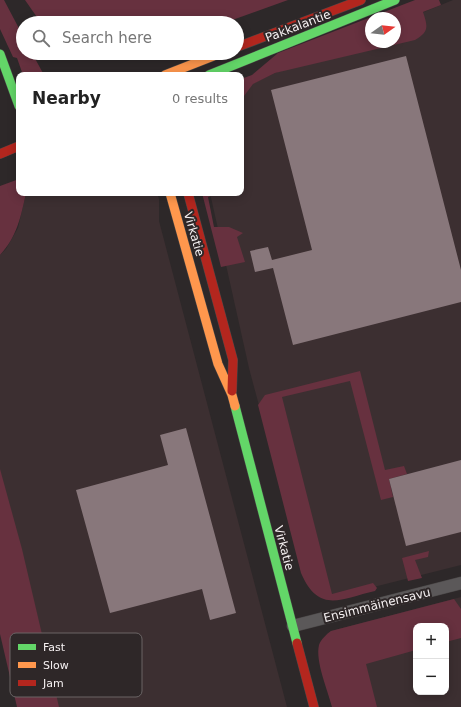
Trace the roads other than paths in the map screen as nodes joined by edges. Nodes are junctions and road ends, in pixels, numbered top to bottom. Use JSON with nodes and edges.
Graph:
{"nodes":[{"id":1,"x":362,"y":0,"type":"edge"},
{"id":2,"x":395,"y":0,"type":"edge"},
{"id":3,"x":244,"y":44,"type":"edge"},
{"id":4,"x":0,"y":54,"type":"edge"},
{"id":5,"x":203,"y":60,"type":"edge"},
{"id":6,"x":173,"y":72,"type":"edge"},
{"id":7,"x":216,"y":72,"type":"edge"},
{"id":8,"x":16,"y":98,"type":"edge"},
{"id":9,"x":16,"y":147,"type":"edge"},
{"id":10,"x":0,"y":154,"type":"edge"},
{"id":11,"x":171,"y":196,"type":"edge"},
{"id":12,"x":189,"y":196,"type":"edge"},
{"id":13,"x":232,"y":395,"type":"junction"},
{"id":14,"x":461,"y":583,"type":"edge"},
{"id":15,"x":293,"y":626,"type":"junction"},
{"id":16,"x":314,"y":707,"type":"edge"}],
"edges":[{"from":1,"to":3,"type":"main road","name":"Pakkalantie"},
{"from":2,"to":7,"type":"main road","name":"Pakkalantie"},
{"from":4,"to":8,"type":"main road"},
{"from":5,"to":6,"type":"main road"},
{"from":9,"to":10,"type":"main road"},
{"from":11,"to":13,"type":"main road","name":"Virkatie"},
{"from":12,"to":13,"type":"main road","name":"Virkatie"},
{"from":13,"to":15,"type":"main road","name":"Virkatie"},
{"from":14,"to":15,"type":"street","name":"Ensimmäinensavu"},
{"from":15,"to":16,"type":"main road","name":"Virkatie"}]}
